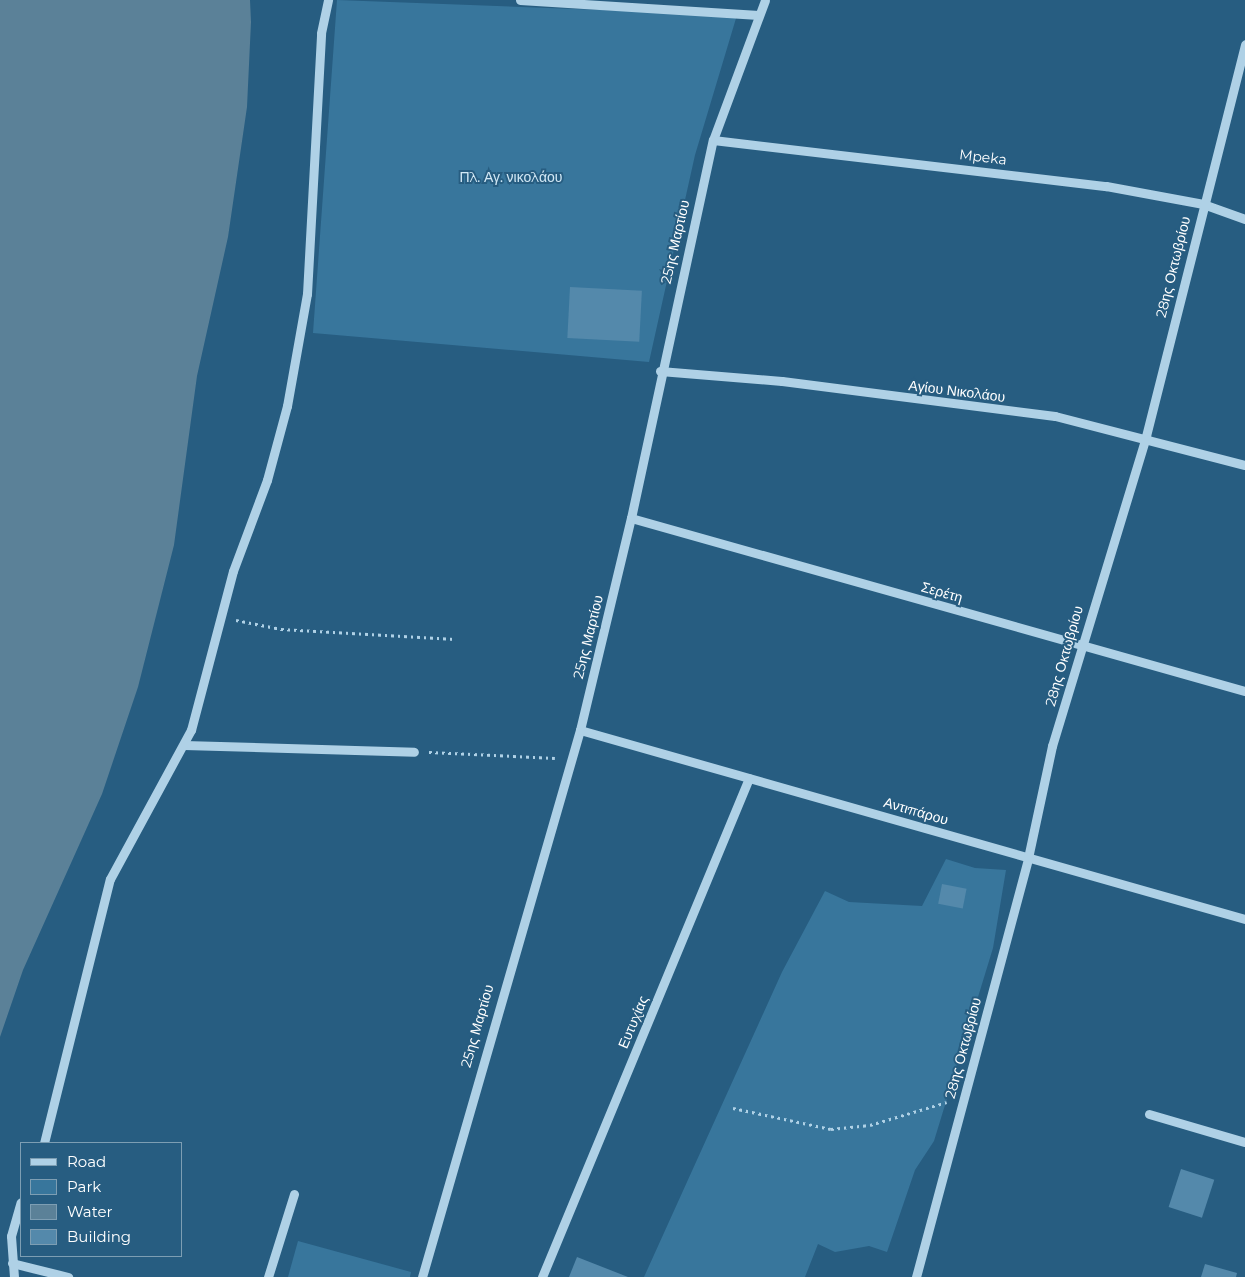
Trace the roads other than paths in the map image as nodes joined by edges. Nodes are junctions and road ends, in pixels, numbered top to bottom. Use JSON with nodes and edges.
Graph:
{"nodes":[{"id":1,"x":328,"y":0,"type":"edge"},
{"id":2,"x":520,"y":0,"type":"edge"},
{"id":3,"x":764,"y":0,"type":"edge"},
{"id":4,"x":759,"y":15,"type":"junction"},
{"id":5,"x":1245,"y":44,"type":"edge"},
{"id":6,"x":713,"y":140,"type":"junction"},
{"id":7,"x":1203,"y":204,"type":"junction"},
{"id":8,"x":1245,"y":218,"type":"edge"},
{"id":9,"x":660,"y":371,"type":"junction"},
{"id":10,"x":1146,"y":436,"type":"junction"},
{"id":11,"x":1245,"y":464,"type":"edge"},
{"id":12,"x":631,"y":518,"type":"junction"},
{"id":13,"x":1080,"y":646,"type":"junction"},
{"id":14,"x":1245,"y":691,"type":"edge"},
{"id":15,"x":580,"y":730,"type":"junction"},
{"id":16,"x":184,"y":745,"type":"junction"},
{"id":17,"x":414,"y":752,"type":"road end"},
{"id":18,"x":749,"y":778,"type":"junction"},
{"id":19,"x":1028,"y":858,"type":"junction"},
{"id":20,"x":1245,"y":919,"type":"edge"},
{"id":21,"x":1149,"y":1114,"type":"dead end"},
{"id":22,"x":44,"y":1142,"type":"edge"},
{"id":23,"x":1245,"y":1142,"type":"edge"},
{"id":24,"x":294,"y":1194,"type":"dead end"},
{"id":25,"x":20,"y":1205,"type":"edge"},
{"id":26,"x":12,"y":1263,"type":"junction"},
{"id":27,"x":14,"y":1277,"type":"edge"},
{"id":28,"x":68,"y":1277,"type":"edge"},
{"id":29,"x":268,"y":1277,"type":"edge"},
{"id":30,"x":422,"y":1277,"type":"edge"},
{"id":31,"x":542,"y":1277,"type":"edge"},
{"id":32,"x":917,"y":1277,"type":"edge"}],
"edges":[{"from":1,"to":16,"type":"street"},
{"from":2,"to":4,"type":"street"},
{"from":3,"to":4,"type":"street","name":"25ης Μαρτίου"},
{"from":4,"to":6,"type":"street","name":"25ης Μαρτίου"},
{"from":5,"to":7,"type":"street","name":"28ης Οκτωβρίου"},
{"from":6,"to":7,"type":"street","name":"Mpeka"},
{"from":6,"to":9,"type":"street","name":"25ης Μαρτίου"},
{"from":7,"to":8,"type":"street","name":"Mpeka"},
{"from":7,"to":10,"type":"street","name":"28ης Οκτωβρίου"},
{"from":9,"to":10,"type":"street","name":"Αγίου Νικολάου"},
{"from":9,"to":12,"type":"street","name":"25ης Μαρτίου"},
{"from":10,"to":11,"type":"street","name":"Αγίου Νικολάου"},
{"from":10,"to":13,"type":"street","name":"28ης Οκτωβρίου"},
{"from":12,"to":13,"type":"street","name":"Σερέτη"},
{"from":12,"to":15,"type":"street","name":"25ης Μαρτίου"},
{"from":13,"to":14,"type":"street","name":"Σερέτη"},
{"from":13,"to":19,"type":"street","name":"28ης Οκτωβρίου"},
{"from":15,"to":18,"type":"street","name":"Αντιπάρου"},
{"from":15,"to":30,"type":"street","name":"25ης Μαρτίου"},
{"from":16,"to":17,"type":"street"},
{"from":16,"to":22,"type":"street"},
{"from":18,"to":19,"type":"street","name":"Αντιπάρου"},
{"from":18,"to":31,"type":"street","name":"Ευτυχίας"},
{"from":19,"to":20,"type":"street","name":"Αντιπάρου"},
{"from":19,"to":32,"type":"street","name":"28ης Οκτωβρίου"},
{"from":21,"to":23,"type":"street"},
{"from":24,"to":29,"type":"street"},
{"from":25,"to":26,"type":"street"},
{"from":26,"to":27,"type":"street"},
{"from":26,"to":28,"type":"street"}]}
